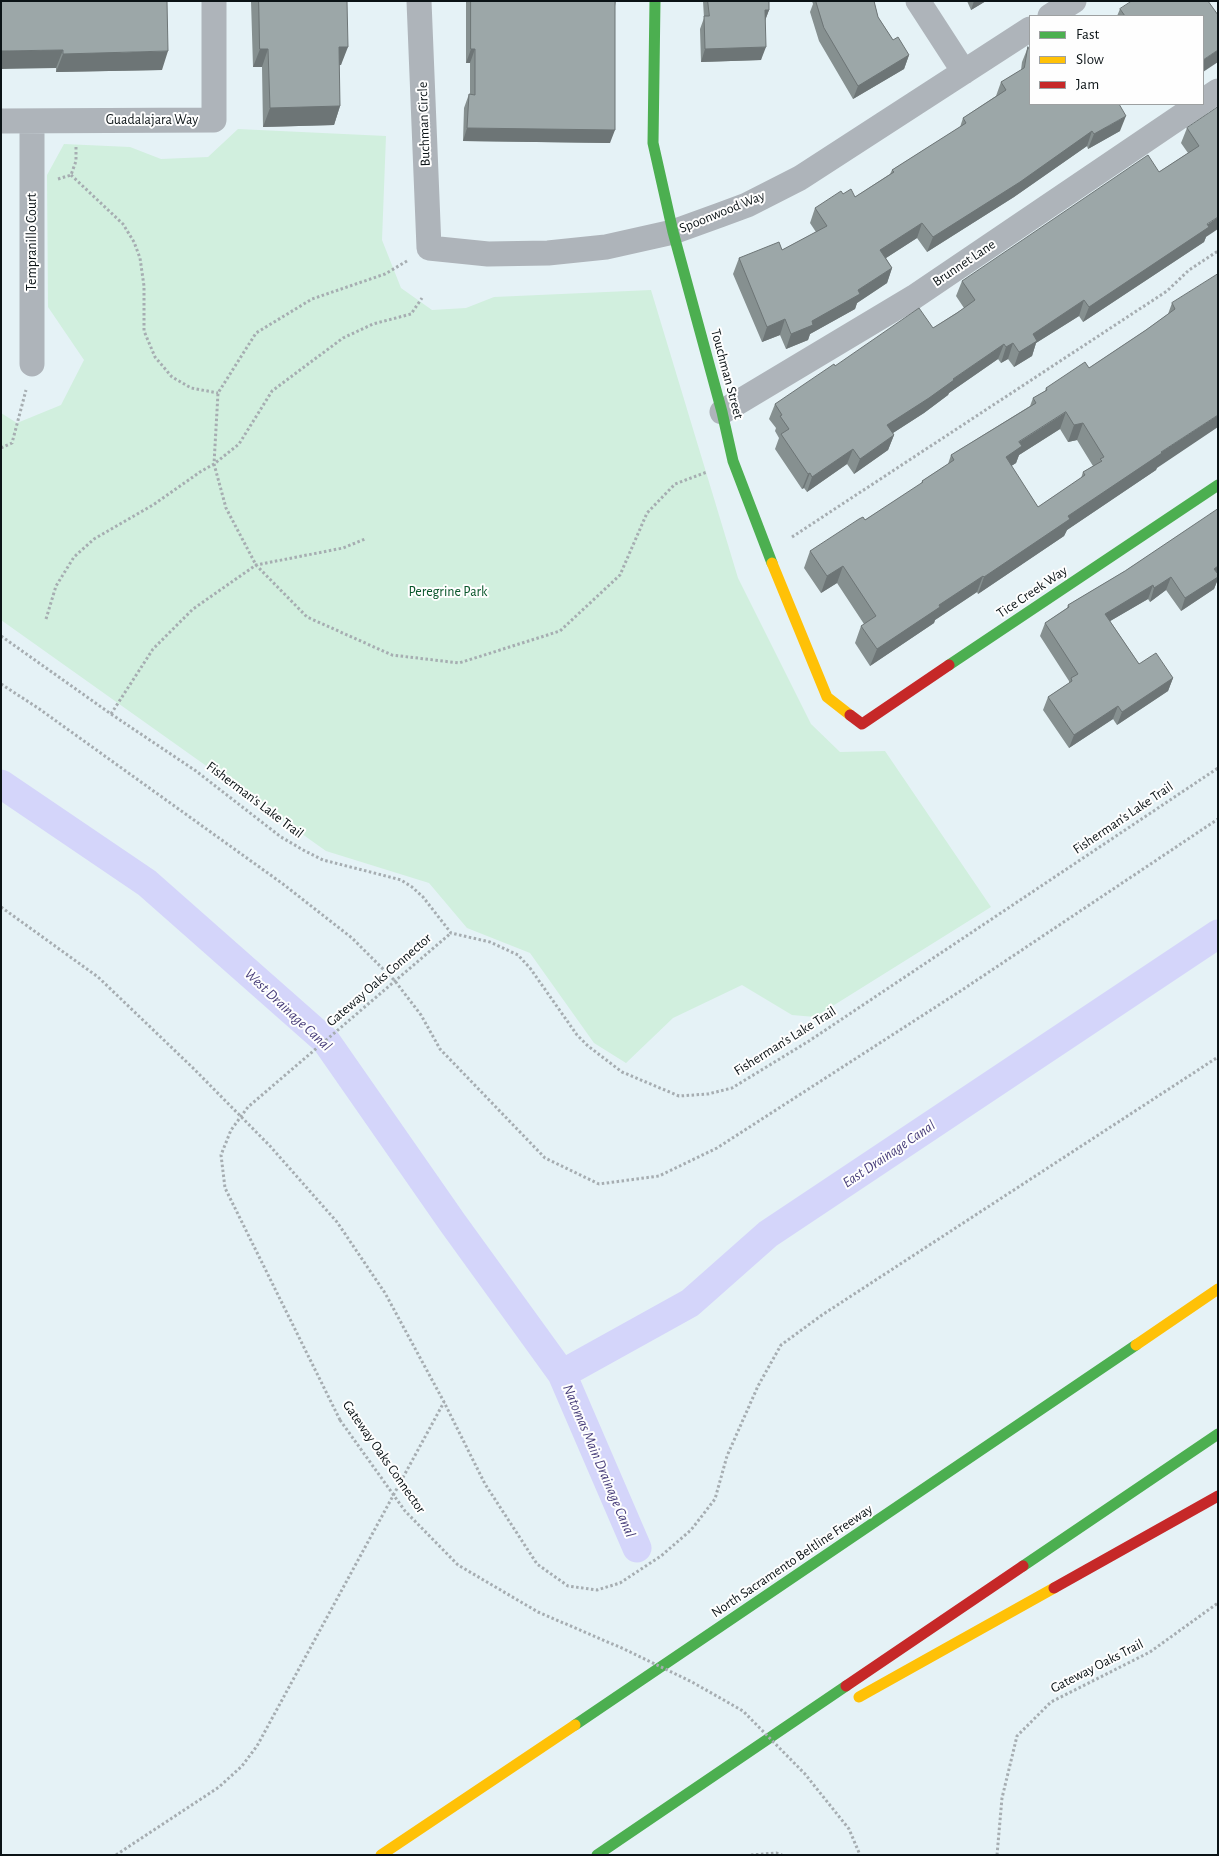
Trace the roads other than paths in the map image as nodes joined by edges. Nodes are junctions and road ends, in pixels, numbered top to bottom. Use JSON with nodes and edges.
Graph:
{"nodes":[{"id":1,"x":214,"y":1,"type":"edge"},
{"id":2,"x":419,"y":1,"type":"edge"},
{"id":3,"x":654,"y":1,"type":"edge"},
{"id":4,"x":918,"y":1,"type":"edge"},
{"id":5,"x":1074,"y":1,"type":"edge"},
{"id":6,"x":1052,"y":15,"type":"edge"},
{"id":7,"x":1029,"y":30,"type":"edge"},
{"id":8,"x":964,"y":72,"type":"junction"},
{"id":9,"x":1218,"y":91,"type":"edge"},
{"id":10,"x":1204,"y":100,"type":"edge"},
{"id":11,"x":1198,"y":105,"type":"edge"},
{"id":12,"x":1,"y":121,"type":"edge"},
{"id":13,"x":32,"y":121,"type":"junction"},
{"id":14,"x":673,"y":232,"type":"junction"},
{"id":15,"x":430,"y":248,"type":"joint"},
{"id":16,"x":32,"y":364,"type":"road end"},
{"id":17,"x":722,"y":412,"type":"junction"},
{"id":18,"x":1218,"y":485,"type":"edge"},
{"id":19,"x":862,"y":724,"type":"joint"},
{"id":20,"x":1218,"y":1280,"type":"edge"},
{"id":21,"x":1218,"y":1289,"type":"edge"},
{"id":22,"x":1107,"y":1363,"type":"junction"},
{"id":23,"x":1218,"y":1434,"type":"edge"},
{"id":24,"x":1218,"y":1496,"type":"edge"},
{"id":25,"x":845,"y":1704,"type":"dead end"},
{"id":26,"x":812,"y":1723,"type":"dead end"},
{"id":27,"x":694,"y":1789,"type":"junction"},
{"id":28,"x":381,"y":1855,"type":"edge"},
{"id":29,"x":597,"y":1855,"type":"edge"}],
"edges":[{"from":1,"to":13,"type":"street","name":"Guadalajara Way"},
{"from":2,"to":15,"type":"street","name":"Buchman Circle"},
{"from":3,"to":14,"type":"main road","name":"Touchman Street"},
{"from":4,"to":8,"type":"street"},
{"from":5,"to":6,"type":"street"},
{"from":7,"to":8,"type":"street","name":"Spoonwood Way"},
{"from":8,"to":14,"type":"street","name":"Spoonwood Way"},
{"from":9,"to":10,"type":"street"},
{"from":11,"to":17,"type":"street","name":"Brunnet Lane"},
{"from":12,"to":13,"type":"street","name":"Guadalajara Way"},
{"from":13,"to":16,"type":"street","name":"Tempranillo Court"},
{"from":14,"to":15,"type":"street","name":"Spoonwood Way"},
{"from":14,"to":17,"type":"main road","name":"Touchman Street"},
{"from":17,"to":19,"type":"main road","name":"Touchman Street"},
{"from":18,"to":19,"type":"main road","name":"Tice Creek Way"},
{"from":20,"to":22,"type":"main road"},
{"from":21,"to":22,"type":"main road","name":"North Sacramento Beltline Freeway"},
{"from":22,"to":28,"type":"main road","name":"North Sacramento Beltline Freeway"},
{"from":23,"to":27,"type":"main road"},
{"from":24,"to":25,"type":"main road"},
{"from":26,"to":27,"type":"main road"},
{"from":27,"to":29,"type":"main road"}]}
